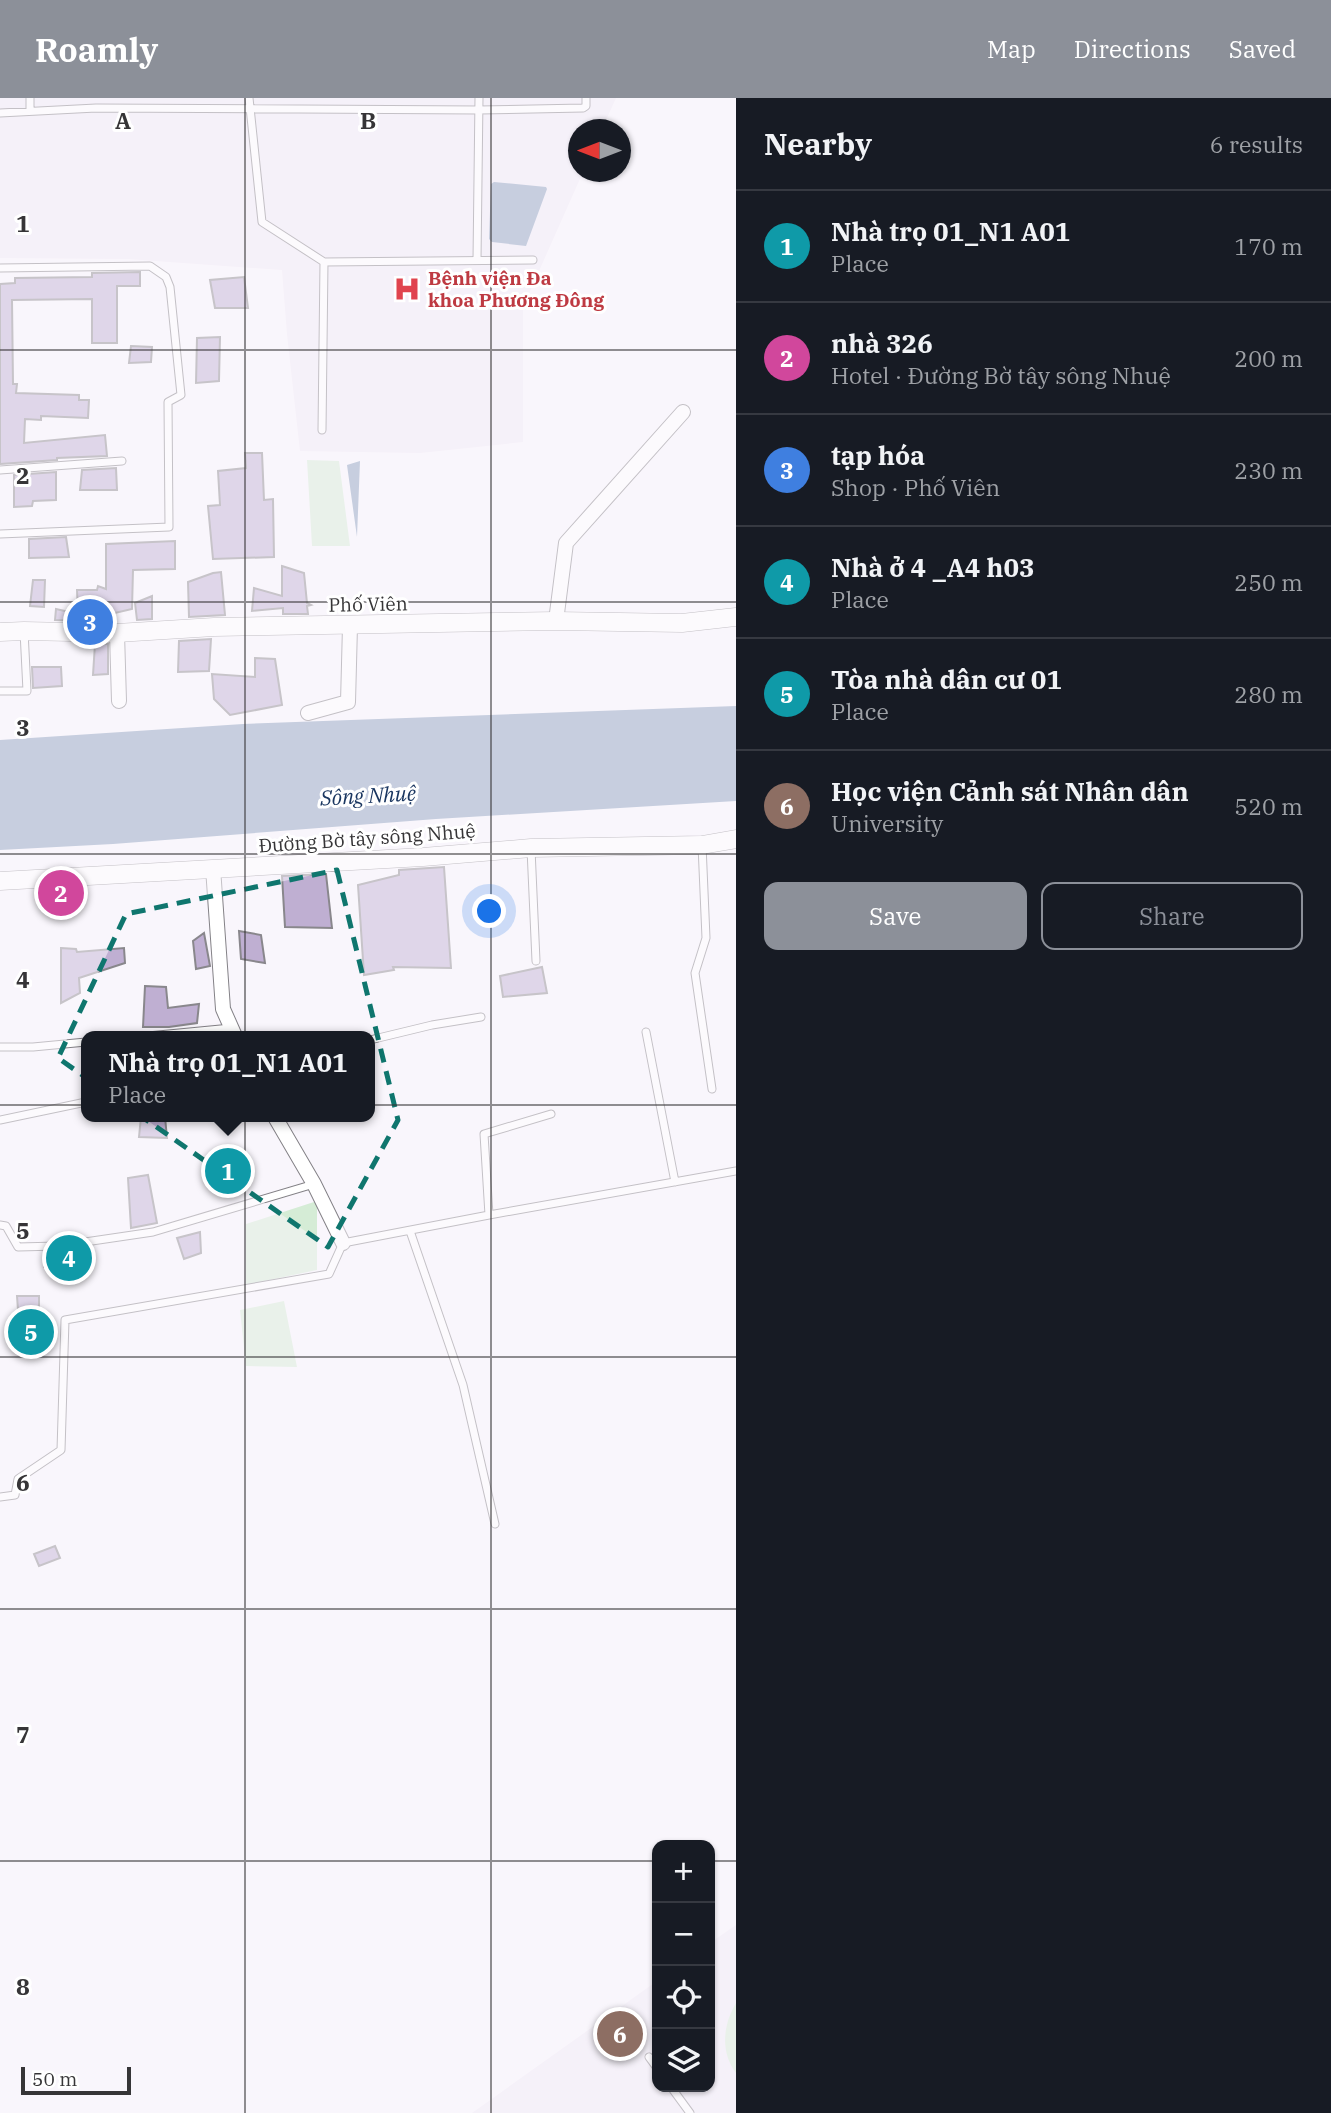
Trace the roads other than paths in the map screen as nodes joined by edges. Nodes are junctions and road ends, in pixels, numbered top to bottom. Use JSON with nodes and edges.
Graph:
{"nodes":[{"id":1,"x":30,"y":98,"type":"edge"},
{"id":2,"x":249,"y":98,"type":"edge"},
{"id":3,"x":479,"y":98,"type":"edge"},
{"id":4,"x":586,"y":98,"type":"edge"},
{"id":5,"x":250,"y":108,"type":"junction"},
{"id":6,"x":479,"y":110,"type":"junction"},
{"id":7,"x":30,"y":111,"type":"junction"},
{"id":8,"x":0,"y":113,"type":"edge"},
{"id":9,"x":477,"y":260,"type":"junction"},
{"id":10,"x":533,"y":260,"type":"dead end"},
{"id":11,"x":324,"y":262,"type":"junction"},
{"id":12,"x":0,"y":268,"type":"edge"},
{"id":13,"x":683,"y":412,"type":"dead end"},
{"id":14,"x":322,"y":430,"type":"dead end"},
{"id":15,"x":122,"y":461,"type":"dead end"},
{"id":16,"x":0,"y":470,"type":"edge"},
{"id":17,"x":0,"y":534,"type":"edge"},
{"id":18,"x":736,"y":617,"type":"edge"},
{"id":19,"x":556,"y":621,"type":"junction"},
{"id":20,"x":350,"y":626,"type":"junction"},
{"id":21,"x":24,"y":631,"type":"junction"},
{"id":22,"x":0,"y":632,"type":"edge"},
{"id":23,"x":117,"y":633,"type":"junction"},
{"id":24,"x":0,"y":691,"type":"edge"},
{"id":25,"x":120,"y":701,"type":"dead end"},
{"id":26,"x":308,"y":713,"type":"dead end"},
{"id":27,"x":736,"y":839,"type":"edge"},
{"id":28,"x":702,"y":845,"type":"junction"},
{"id":29,"x":531,"y":848,"type":"junction"},
{"id":30,"x":213,"y":868,"type":"junction"},
{"id":31,"x":0,"y":881,"type":"edge"},
{"id":32,"x":536,"y":961,"type":"dead end"},
{"id":33,"x":481,"y":1017,"type":"dead end"},
{"id":34,"x":233,"y":1031,"type":"edge"},
{"id":35,"x":646,"y":1032,"type":"dead end"},
{"id":36,"x":375,"y":1039,"type":"edge"},
{"id":37,"x":81,"y":1042,"type":"edge"},
{"id":38,"x":0,"y":1047,"type":"edge"},
{"id":39,"x":712,"y":1089,"type":"dead end"},
{"id":40,"x":81,"y":1103,"type":"edge"},
{"id":41,"x":551,"y":1114,"type":"dead end"},
{"id":42,"x":0,"y":1120,"type":"edge"},
{"id":43,"x":278,"y":1122,"type":"edge"},
{"id":44,"x":736,"y":1171,"type":"edge"},
{"id":45,"x":675,"y":1182,"type":"junction"},
{"id":46,"x":314,"y":1184,"type":"junction"},
{"id":47,"x":489,"y":1214,"type":"junction"},
{"id":48,"x":0,"y":1225,"type":"edge"},
{"id":49,"x":410,"y":1230,"type":"junction"},
{"id":50,"x":343,"y":1243,"type":"junction"},
{"id":51,"x":0,"y":1497,"type":"edge"},
{"id":52,"x":495,"y":1524,"type":"dead end"},
{"id":53,"x":649,"y":2057,"type":"dead end"},
{"id":54,"x":652,"y":2061,"type":"edge"},
{"id":55,"x":675,"y":2092,"type":"edge"},
{"id":56,"x":690,"y":2113,"type":"edge"}],
"edges":[{"from":1,"to":7,"type":"lane"},
{"from":2,"to":5,"type":"lane"},
{"from":3,"to":6,"type":"lane"},
{"from":4,"to":6,"type":"lane"},
{"from":5,"to":6,"type":"lane"},
{"from":5,"to":7,"type":"lane"},
{"from":5,"to":11,"type":"lane"},
{"from":6,"to":9,"type":"lane"},
{"from":7,"to":8,"type":"lane"},
{"from":9,"to":10,"type":"lane"},
{"from":9,"to":11,"type":"lane"},
{"from":11,"to":14,"type":"lane"},
{"from":12,"to":17,"type":"lane"},
{"from":13,"to":19,"type":"street"},
{"from":15,"to":16,"type":"lane"},
{"from":18,"to":19,"type":"street","name":"Phố Viên"},
{"from":19,"to":20,"type":"street","name":"Phố Viên"},
{"from":20,"to":23,"type":"street","name":"Phố Viên"},
{"from":20,"to":26,"type":"street"},
{"from":21,"to":22,"type":"street","name":"Phố Viên"},
{"from":21,"to":23,"type":"street","name":"Phố Viên"},
{"from":21,"to":24,"type":"lane"},
{"from":23,"to":25,"type":"street"},
{"from":27,"to":28,"type":"street","name":"Đường Bờ tây sông Nhuệ"},
{"from":28,"to":29,"type":"street","name":"Đường Bờ tây sông Nhuệ"},
{"from":28,"to":39,"type":"lane"},
{"from":29,"to":30,"type":"street","name":"Đường Bờ tây sông Nhuệ"},
{"from":29,"to":32,"type":"lane"},
{"from":30,"to":31,"type":"street","name":"Đường Bờ tây sông Nhuệ"},
{"from":30,"to":34,"type":"street"},
{"from":33,"to":36,"type":"lane"},
{"from":35,"to":45,"type":"lane"},
{"from":37,"to":38,"type":"lane"},
{"from":40,"to":42,"type":"lane"},
{"from":41,"to":47,"type":"lane"},
{"from":43,"to":46,"type":"street"},
{"from":44,"to":45,"type":"lane"},
{"from":45,"to":47,"type":"lane"},
{"from":46,"to":48,"type":"lane"},
{"from":46,"to":50,"type":"street"},
{"from":47,"to":49,"type":"lane"},
{"from":49,"to":50,"type":"lane"},
{"from":49,"to":52,"type":"lane"},
{"from":50,"to":51,"type":"lane"},
{"from":53,"to":54,"type":"lane"},
{"from":55,"to":56,"type":"lane"}]}
